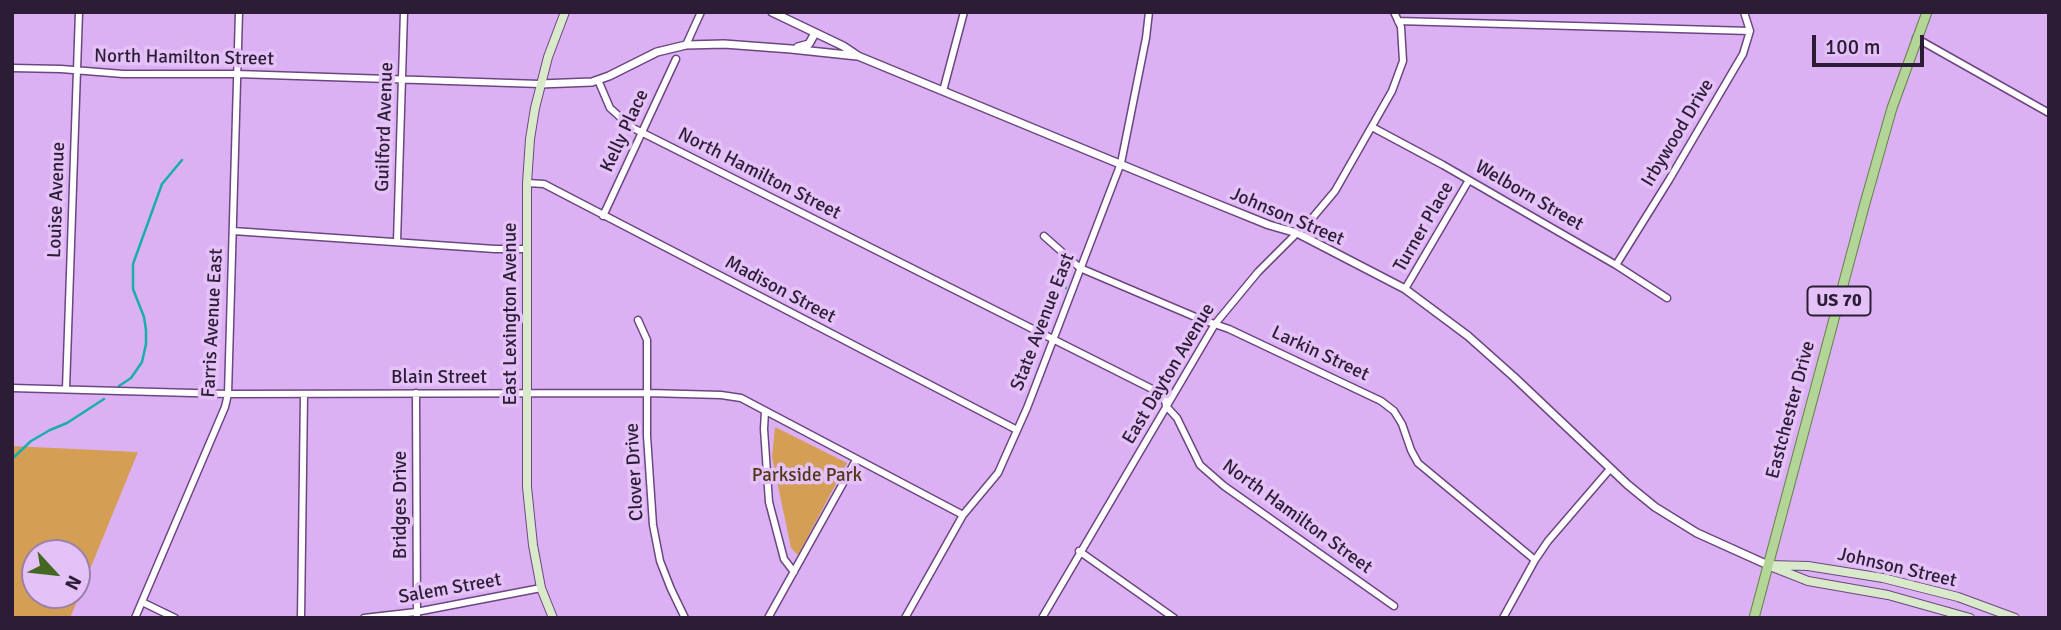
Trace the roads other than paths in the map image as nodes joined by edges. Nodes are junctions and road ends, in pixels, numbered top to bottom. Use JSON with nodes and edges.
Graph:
{"nodes":[{"id":1,"x":79,"y":12,"type":"edge"},
{"id":2,"x":239,"y":12,"type":"edge"},
{"id":3,"x":404,"y":12,"type":"edge"},
{"id":4,"x":565,"y":12,"type":"edge"},
{"id":5,"x":701,"y":12,"type":"edge"},
{"id":6,"x":772,"y":12,"type":"edge"},
{"id":7,"x":964,"y":12,"type":"edge"},
{"id":8,"x":1149,"y":12,"type":"edge"},
{"id":9,"x":1394,"y":12,"type":"edge"},
{"id":10,"x":1744,"y":12,"type":"edge"},
{"id":11,"x":1927,"y":12,"type":"edge"},
{"id":12,"x":1398,"y":21,"type":"junction"},
{"id":13,"x":1750,"y":31,"type":"junction"},
{"id":14,"x":816,"y":33,"type":"junction"},
{"id":15,"x":1916,"y":38,"type":"junction"},
{"id":16,"x":686,"y":45,"type":"junction"},
{"id":17,"x":791,"y":48,"type":"junction"},
{"id":18,"x":858,"y":56,"type":"junction"},
{"id":19,"x":676,"y":60,"type":"dead end"},
{"id":20,"x":12,"y":68,"type":"edge"},
{"id":21,"x":77,"y":71,"type":"junction"},
{"id":22,"x":237,"y":74,"type":"junction"},
{"id":23,"x":403,"y":79,"type":"junction"},
{"id":24,"x":598,"y":80,"type":"junction"},
{"id":25,"x":540,"y":84,"type":"junction"},
{"id":26,"x":943,"y":92,"type":"junction"},
{"id":27,"x":2049,"y":113,"type":"edge"},
{"id":28,"x":1372,"y":127,"type":"junction"},
{"id":29,"x":642,"y":133,"type":"junction"},
{"id":30,"x":1121,"y":163,"type":"junction"},
{"id":31,"x":1469,"y":180,"type":"junction"},
{"id":32,"x":527,"y":183,"type":"junction"},
{"id":33,"x":603,"y":216,"type":"junction"},
{"id":34,"x":233,"y":231,"type":"junction"},
{"id":35,"x":1297,"y":233,"type":"junction"},
{"id":36,"x":1044,"y":236,"type":"dead end"},
{"id":37,"x":397,"y":242,"type":"junction"},
{"id":38,"x":527,"y":249,"type":"junction"},
{"id":39,"x":1616,"y":265,"type":"junction"},
{"id":40,"x":1080,"y":268,"type":"junction"},
{"id":41,"x":1405,"y":289,"type":"junction"},
{"id":42,"x":1667,"y":298,"type":"dead end"},
{"id":43,"x":638,"y":320,"type":"dead end"},
{"id":44,"x":1215,"y":324,"type":"junction"},
{"id":45,"x":1053,"y":340,"type":"junction"},
{"id":46,"x":12,"y":388,"type":"edge"},
{"id":47,"x":65,"y":388,"type":"junction"},
{"id":48,"x":416,"y":393,"type":"junction"},
{"id":49,"x":527,"y":393,"type":"junction"},
{"id":50,"x":648,"y":393,"type":"junction"},
{"id":51,"x":228,"y":394,"type":"junction"},
{"id":52,"x":303,"y":394,"type":"junction"},
{"id":53,"x":1167,"y":406,"type":"junction"},
{"id":54,"x":765,"y":411,"type":"junction"},
{"id":55,"x":1017,"y":430,"type":"junction"},
{"id":56,"x":856,"y":460,"type":"junction"},
{"id":57,"x":1610,"y":469,"type":"junction"},
{"id":58,"x":963,"y":515,"type":"junction"},
{"id":59,"x":1079,"y":551,"type":"junction"},
{"id":60,"x":1535,"y":560,"type":"junction"},
{"id":61,"x":1768,"y":565,"type":"junction"},
{"id":62,"x":794,"y":572,"type":"junction"},
{"id":63,"x":541,"y":588,"type":"junction"},
{"id":64,"x":142,"y":602,"type":"junction"},
{"id":65,"x":1394,"y":606,"type":"dead end"},
{"id":66,"x":417,"y":615,"type":"edge"},
{"id":67,"x":135,"y":618,"type":"edge"},
{"id":68,"x":175,"y":618,"type":"edge"},
{"id":69,"x":301,"y":618,"type":"edge"},
{"id":70,"x":364,"y":618,"type":"edge"},
{"id":71,"x":553,"y":618,"type":"edge"},
{"id":72,"x":685,"y":618,"type":"edge"},
{"id":73,"x":768,"y":618,"type":"edge"},
{"id":74,"x":905,"y":618,"type":"edge"},
{"id":75,"x":1042,"y":618,"type":"edge"},
{"id":76,"x":1174,"y":618,"type":"edge"},
{"id":77,"x":1503,"y":618,"type":"edge"},
{"id":78,"x":1754,"y":618,"type":"edge"},
{"id":79,"x":1970,"y":618,"type":"edge"},
{"id":80,"x":2015,"y":618,"type":"edge"}],
"edges":[{"from":1,"to":21,"type":"street","name":"Louise Avenue"},
{"from":2,"to":22,"type":"street","name":"Farris Avenue East"},
{"from":3,"to":23,"type":"street","name":"Guilford Avenue"},
{"from":4,"to":25,"type":"main road","name":"East Lexington Avenue"},
{"from":5,"to":16,"type":"street"},
{"from":6,"to":14,"type":"street","name":"Johnson Street"},
{"from":7,"to":26,"type":"street"},
{"from":8,"to":30,"type":"street","name":"State Avenue East"},
{"from":9,"to":12,"type":"street","name":"East Dayton Avenue"},
{"from":10,"to":13,"type":"street"},
{"from":11,"to":15,"type":"main road","name":"Eastchester Drive","number":"US 70"},
{"from":12,"to":13,"type":"street"},
{"from":12,"to":28,"type":"street","name":"East Dayton Avenue"},
{"from":13,"to":39,"type":"street","name":"Irbywood Drive"},
{"from":14,"to":17,"type":"street"},
{"from":14,"to":18,"type":"street","name":"Johnson Street"},
{"from":15,"to":27,"type":"street"},
{"from":15,"to":61,"type":"main road","name":"Eastchester Drive","number":"US 70"},
{"from":16,"to":17,"type":"street"},
{"from":16,"to":24,"type":"street"},
{"from":17,"to":18,"type":"street"},
{"from":18,"to":26,"type":"street","name":"Johnson Street"},
{"from":19,"to":29,"type":"street","name":"Kelly Place"},
{"from":20,"to":21,"type":"street","name":"North Hamilton Street"},
{"from":21,"to":22,"type":"street","name":"North Hamilton Street"},
{"from":21,"to":47,"type":"street","name":"Louise Avenue"},
{"from":22,"to":23,"type":"street","name":"North Hamilton Street"},
{"from":22,"to":34,"type":"street","name":"Farris Avenue East"},
{"from":23,"to":25,"type":"street","name":"North Hamilton Street"},
{"from":23,"to":37,"type":"street","name":"Guilford Avenue"},
{"from":24,"to":25,"type":"street","name":"North Hamilton Street"},
{"from":24,"to":29,"type":"street","name":"North Hamilton Street"},
{"from":25,"to":32,"type":"main road","name":"East Lexington Avenue"},
{"from":26,"to":30,"type":"street","name":"Johnson Street"},
{"from":28,"to":31,"type":"street","name":"Welborn Street"},
{"from":28,"to":35,"type":"street","name":"East Dayton Avenue"},
{"from":29,"to":33,"type":"street","name":"Kelly Place"},
{"from":29,"to":45,"type":"street","name":"North Hamilton Street"},
{"from":30,"to":35,"type":"street","name":"Johnson Street"},
{"from":30,"to":40,"type":"street","name":"State Avenue East"},
{"from":31,"to":39,"type":"street","name":"Welborn Street"},
{"from":31,"to":41,"type":"street","name":"Turner Place"},
{"from":32,"to":33,"type":"street","name":"Madison Street"},
{"from":32,"to":38,"type":"main road","name":"East Lexington Avenue"},
{"from":33,"to":55,"type":"street","name":"Madison Street"},
{"from":34,"to":37,"type":"street"},
{"from":34,"to":51,"type":"street","name":"Farris Avenue East"},
{"from":35,"to":41,"type":"street","name":"Johnson Street"},
{"from":35,"to":44,"type":"street","name":"East Dayton Avenue"},
{"from":36,"to":40,"type":"street","name":"Larkin Street"},
{"from":37,"to":38,"type":"street"},
{"from":38,"to":49,"type":"main road","name":"East Lexington Avenue"},
{"from":39,"to":42,"type":"street","name":"Welborn Street"},
{"from":40,"to":44,"type":"street","name":"Larkin Street"},
{"from":40,"to":45,"type":"street","name":"State Avenue East"},
{"from":41,"to":57,"type":"street","name":"Johnson Street"},
{"from":43,"to":50,"type":"street","name":"Clover Drive"},
{"from":44,"to":53,"type":"street","name":"East Dayton Avenue"},
{"from":44,"to":60,"type":"street","name":"Larkin Street"},
{"from":45,"to":53,"type":"street","name":"North Hamilton Street"},
{"from":45,"to":55,"type":"street","name":"State Avenue East"},
{"from":46,"to":47,"type":"street","name":"Blain Street"},
{"from":47,"to":51,"type":"street","name":"Blain Street"},
{"from":48,"to":49,"type":"street","name":"Blain Street"},
{"from":48,"to":52,"type":"street","name":"Blain Street"},
{"from":48,"to":66,"type":"street","name":"Bridges Drive"},
{"from":49,"to":50,"type":"street","name":"Blain Street"},
{"from":49,"to":63,"type":"main road","name":"East Lexington Avenue"},
{"from":50,"to":54,"type":"street","name":"Blain Street"},
{"from":50,"to":72,"type":"street","name":"Clover Drive"},
{"from":51,"to":52,"type":"street","name":"Blain Street"},
{"from":51,"to":64,"type":"street","name":"Farris Avenue East"},
{"from":52,"to":69,"type":"street"},
{"from":53,"to":59,"type":"street","name":"East Dayton Avenue"},
{"from":53,"to":65,"type":"street","name":"North Hamilton Street"},
{"from":54,"to":56,"type":"street","name":"Blain Street"},
{"from":54,"to":62,"type":"street"},
{"from":55,"to":58,"type":"street","name":"State Avenue East"},
{"from":56,"to":58,"type":"street","name":"Blain Street"},
{"from":56,"to":62,"type":"street"},
{"from":57,"to":60,"type":"street"},
{"from":57,"to":61,"type":"street","name":"Johnson Street"},
{"from":58,"to":74,"type":"street","name":"State Avenue East"},
{"from":59,"to":75,"type":"street","name":"East Dayton Avenue"},
{"from":59,"to":76,"type":"street"},
{"from":60,"to":77,"type":"street"},
{"from":61,"to":78,"type":"main road","name":"Eastchester Drive","number":"US 70"},
{"from":61,"to":79,"type":"main road","name":"Johnson Street"},
{"from":61,"to":80,"type":"main road","name":"Johnson Street"},
{"from":62,"to":73,"type":"street"},
{"from":63,"to":66,"type":"street","name":"Salem Street"},
{"from":63,"to":71,"type":"main road","name":"East Lexington Avenue"},
{"from":64,"to":67,"type":"street","name":"Farris Avenue East"},
{"from":64,"to":68,"type":"street"},
{"from":66,"to":70,"type":"street","name":"Salem Street"}]}
